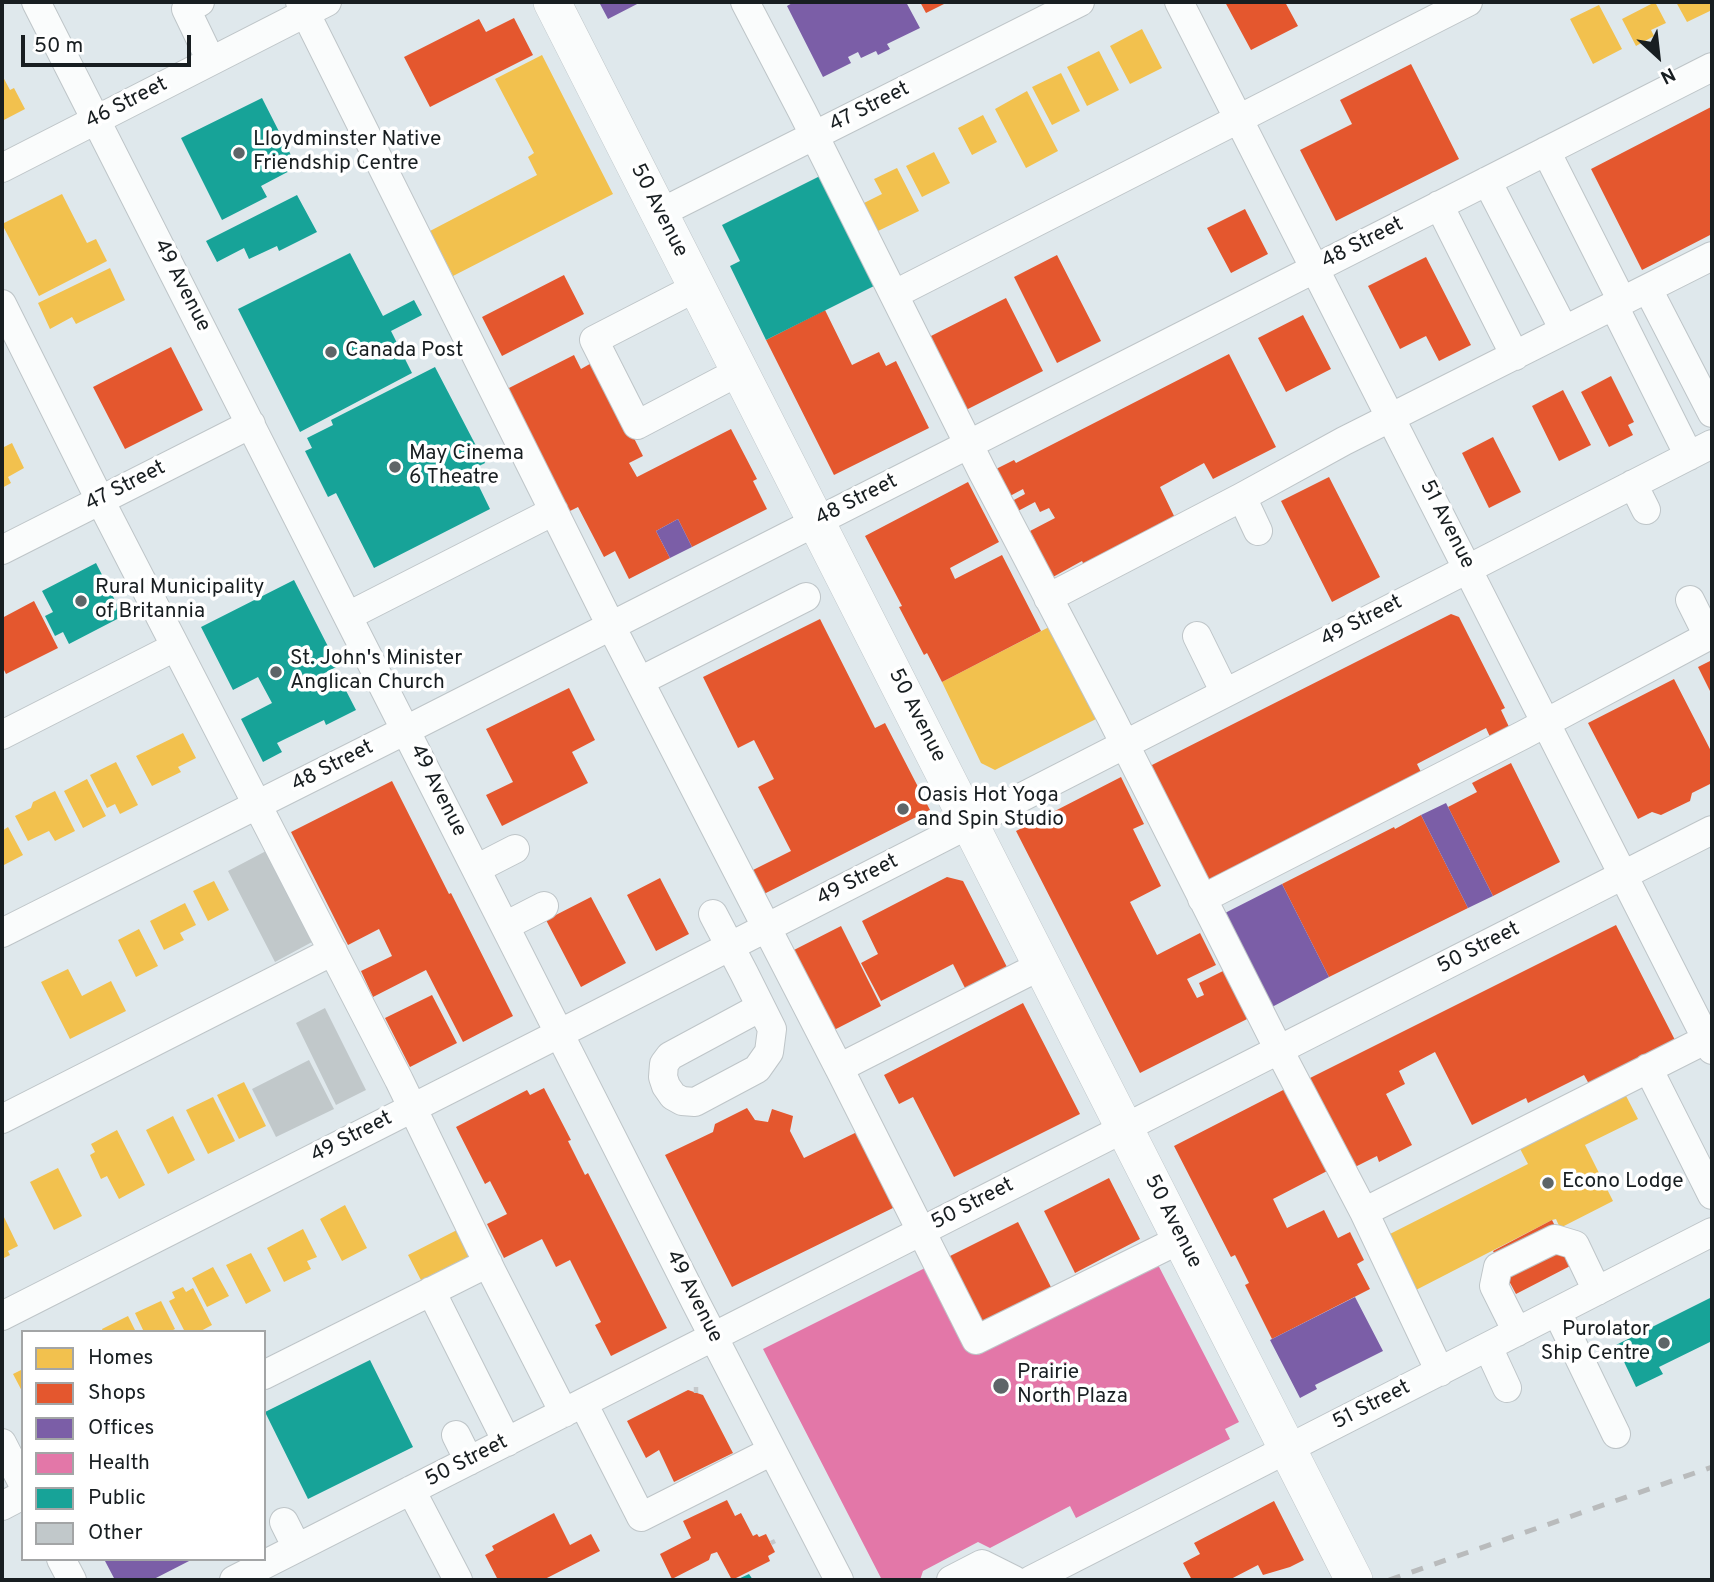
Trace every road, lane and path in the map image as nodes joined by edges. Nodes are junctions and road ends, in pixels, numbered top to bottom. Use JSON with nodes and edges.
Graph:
{"nodes":[{"id":1,"x":36,"y":2,"type":"edge"},
{"id":2,"x":200,"y":2,"type":"edge"},
{"id":3,"x":552,"y":2,"type":"edge"},
{"id":4,"x":745,"y":2,"type":"edge"},
{"id":5,"x":1080,"y":2,"type":"edge"},
{"id":6,"x":1179,"y":2,"type":"edge"},
{"id":7,"x":1468,"y":2,"type":"edge"},
{"id":8,"x":311,"y":5,"type":"edge"},
{"id":9,"x":211,"y":61,"type":"junction"},
{"id":10,"x":1712,"y":67,"type":"edge"},
{"id":11,"x":1239,"y":119,"type":"junction"},
{"id":12,"x":97,"y":120,"type":"junction"},
{"id":13,"x":814,"y":136,"type":"junction"},
{"id":14,"x":1546,"y":151,"type":"junction"},
{"id":15,"x":2,"y":167,"type":"edge"},
{"id":16,"x":1487,"y":181,"type":"junction"},
{"id":17,"x":1439,"y":205,"type":"junction"},
{"id":18,"x":660,"y":213,"type":"junction"},
{"id":19,"x":1315,"y":268,"type":"junction"},
{"id":20,"x":1710,"y":270,"type":"edge"},
{"id":21,"x":697,"y":287,"type":"junction"},
{"id":22,"x":895,"y":294,"type":"junction"},
{"id":23,"x":1652,"y":297,"type":"dead end"},
{"id":24,"x":2,"y":304,"type":"edge"},
{"id":25,"x":1620,"y":308,"type":"junction"},
{"id":26,"x":1564,"y":330,"type":"junction"},
{"id":27,"x":12,"y":351,"type":"edge"},
{"id":28,"x":1515,"y":356,"type":"junction"},
{"id":29,"x":740,"y":371,"type":"junction"},
{"id":30,"x":1712,"y":413,"type":"edge"},
{"id":31,"x":1391,"y":418,"type":"junction"},
{"id":32,"x":251,"y":424,"type":"junction"},
{"id":33,"x":969,"y":444,"type":"junction"},
{"id":34,"x":1701,"y":450,"type":"edge"},
{"id":35,"x":1633,"y":484,"type":"junction"},
{"id":36,"x":1242,"y":497,"type":"junction"},
{"id":37,"x":100,"y":500,"type":"junction"},
{"id":38,"x":1646,"y":510,"type":"dead end"},
{"id":39,"x":554,"y":511,"type":"junction"},
{"id":40,"x":817,"y":522,"type":"junction"},
{"id":41,"x":1258,"y":530,"type":"dead end"},
{"id":42,"x":2,"y":550,"type":"edge"},
{"id":43,"x":1468,"y":568,"type":"junction"},
{"id":44,"x":806,"y":597,"type":"dead end"},
{"id":45,"x":1048,"y":598,"type":"junction"},
{"id":46,"x":1690,"y":600,"type":"dead end"},
{"id":47,"x":348,"y":616,"type":"junction"},
{"id":48,"x":611,"y":626,"type":"junction"},
{"id":49,"x":1710,"y":635,"type":"edge"},
{"id":50,"x":1197,"y":636,"type":"dead end"},
{"id":51,"x":175,"y":647,"type":"junction"},
{"id":52,"x":640,"y":681,"type":"junction"},
{"id":53,"x":1225,"y":693,"type":"junction"},
{"id":54,"x":1546,"y":722,"type":"junction"},
{"id":55,"x":406,"y":730,"type":"junction"},
{"id":56,"x":2,"y":735,"type":"edge"},
{"id":57,"x":1124,"y":744,"type":"junction"},
{"id":58,"x":257,"y":805,"type":"junction"},
{"id":59,"x":970,"y":823,"type":"junction"},
{"id":60,"x":1712,"y":830,"type":"edge"},
{"id":61,"x":515,"y":849,"type":"dead end"},
{"id":62,"x":476,"y":869,"type":"junction"},
{"id":63,"x":1624,"y":875,"type":"junction"},
{"id":64,"x":1202,"y":899,"type":"junction"},
{"id":65,"x":544,"y":906,"type":"dead end"},
{"id":66,"x":713,"y":914,"type":"dead end"},
{"id":67,"x":505,"y":926,"type":"junction"},
{"id":68,"x":766,"y":928,"type":"junction"},
{"id":69,"x":2,"y":933,"type":"edge"},
{"id":70,"x":729,"y":946,"type":"junction"},
{"id":71,"x":333,"y":951,"type":"junction"},
{"id":72,"x":1042,"y":965,"type":"junction"},
{"id":73,"x":761,"y":1007,"type":"dead end"},
{"id":74,"x":559,"y":1034,"type":"junction"},
{"id":75,"x":1709,"y":1044,"type":"edge"},
{"id":76,"x":1279,"y":1050,"type":"junction"},
{"id":77,"x":839,"y":1068,"type":"junction"},
{"id":78,"x":1648,"y":1068,"type":"junction"},
{"id":79,"x":413,"y":1108,"type":"junction"},
{"id":80,"x":2,"y":1119,"type":"edge"},
{"id":81,"x":1125,"y":1129,"type":"junction"},
{"id":82,"x":1712,"y":1195,"type":"edge"},
{"id":83,"x":1364,"y":1212,"type":"junction"},
{"id":84,"x":922,"y":1231,"type":"junction"},
{"id":85,"x":1712,"y":1233,"type":"edge"},
{"id":86,"x":1181,"y":1239,"type":"junction"},
{"id":87,"x":488,"y":1263,"type":"junction"},
{"id":88,"x":1597,"y":1291,"type":"junction"},
{"id":89,"x":431,"y":1292,"type":"junction"},
{"id":90,"x":1557,"y":1312,"type":"junction"},
{"id":91,"x":2,"y":1316,"type":"edge"},
{"id":92,"x":1517,"y":1332,"type":"junction"},
{"id":93,"x":713,"y":1337,"type":"junction"},
{"id":94,"x":1488,"y":1347,"type":"junction"},
{"id":95,"x":1440,"y":1371,"type":"junction"},
{"id":96,"x":266,"y":1373,"type":"edge"},
{"id":97,"x":1507,"y":1388,"type":"dead end"},
{"id":98,"x":573,"y":1408,"type":"junction"},
{"id":99,"x":1616,"y":1434,"type":"dead end"},
{"id":100,"x":456,"y":1435,"type":"dead end"},
{"id":101,"x":507,"y":1442,"type":"junction"},
{"id":102,"x":2,"y":1443,"type":"edge"},
{"id":103,"x":1288,"y":1449,"type":"junction"},
{"id":104,"x":772,"y":1451,"type":"junction"},
{"id":105,"x":469,"y":1461,"type":"junction"},
{"id":106,"x":21,"y":1480,"type":"edge"},
{"id":107,"x":411,"y":1490,"type":"junction"},
{"id":108,"x":21,"y":1496,"type":"edge"},
{"id":109,"x":2,"y":1506,"type":"edge"},
{"id":110,"x":284,"y":1522,"type":"dead end"},
{"id":111,"x":297,"y":1548,"type":"junction"},
{"id":112,"x":62,"y":1561,"type":"edge"},
{"id":113,"x":245,"y":1570,"type":"edge"},
{"id":114,"x":72,"y":1580,"type":"edge"},
{"id":115,"x":458,"y":1580,"type":"edge"},
{"id":116,"x":839,"y":1580,"type":"edge"},
{"id":117,"x":951,"y":1580,"type":"edge"},
{"id":118,"x":1014,"y":1580,"type":"edge"},
{"id":119,"x":1031,"y":1580,"type":"edge"},
{"id":120,"x":1354,"y":1580,"type":"edge"}],
"edges":[{"from":1,"to":12,"type":"street","name":"49 Avenue"},
{"from":2,"to":9,"type":"street"},
{"from":3,"to":18,"type":"main road","name":"50 Avenue"},
{"from":4,"to":13,"type":"street"},
{"from":5,"to":13,"type":"street","name":"47 Street"},
{"from":6,"to":11,"type":"street","name":"51 Avenue"},
{"from":7,"to":11,"type":"street"},
{"from":8,"to":9,"type":"street","name":"46 Street"},
{"from":8,"to":39,"type":"street"},
{"from":9,"to":12,"type":"street","name":"46 Street"},
{"from":10,"to":14,"type":"street","name":"48 Street"},
{"from":11,"to":19,"type":"street","name":"51 Avenue"},
{"from":11,"to":22,"type":"street"},
{"from":12,"to":15,"type":"street","name":"46 Street"},
{"from":12,"to":32,"type":"street","name":"49 Avenue"},
{"from":13,"to":18,"type":"street","name":"47 Street"},
{"from":13,"to":22,"type":"street"},
{"from":14,"to":16,"type":"street","name":"48 Street"},
{"from":14,"to":25,"type":"street"},
{"from":16,"to":17,"type":"street","name":"48 Street"},
{"from":16,"to":26,"type":"street"},
{"from":17,"to":19,"type":"street","name":"48 Street"},
{"from":17,"to":28,"type":"street"},
{"from":18,"to":21,"type":"main road","name":"50 Avenue"},
{"from":19,"to":31,"type":"street","name":"51 Avenue"},
{"from":19,"to":33,"type":"street","name":"48 Street"},
{"from":20,"to":25,"type":"street"},
{"from":21,"to":29,"type":"main road","name":"50 Avenue"},
{"from":21,"to":29,"type":"street"},
{"from":22,"to":33,"type":"street"},
{"from":23,"to":30,"type":"street"},
{"from":24,"to":27,"type":"street"},
{"from":25,"to":26,"type":"street"},
{"from":25,"to":34,"type":"street"},
{"from":26,"to":28,"type":"street"},
{"from":27,"to":37,"type":"street"},
{"from":28,"to":31,"type":"street"},
{"from":29,"to":40,"type":"main road","name":"50 Avenue"},
{"from":31,"to":36,"type":"street"},
{"from":31,"to":43,"type":"street","name":"51 Avenue"},
{"from":32,"to":37,"type":"street","name":"47 Street"},
{"from":32,"to":47,"type":"street","name":"49 Avenue"},
{"from":33,"to":40,"type":"street","name":"48 Street"},
{"from":33,"to":45,"type":"street"},
{"from":34,"to":35,"type":"street","name":"49 Street"},
{"from":35,"to":38,"type":"street"},
{"from":35,"to":43,"type":"street","name":"49 Street"},
{"from":36,"to":41,"type":"street"},
{"from":36,"to":45,"type":"street"},
{"from":37,"to":42,"type":"street","name":"47 Street"},
{"from":37,"to":51,"type":"street"},
{"from":39,"to":47,"type":"street"},
{"from":39,"to":48,"type":"street"},
{"from":40,"to":48,"type":"street","name":"48 Street"},
{"from":40,"to":59,"type":"main road","name":"50 Avenue"},
{"from":43,"to":53,"type":"street","name":"49 Street"},
{"from":43,"to":54,"type":"street","name":"51 Avenue"},
{"from":44,"to":52,"type":"street"},
{"from":45,"to":57,"type":"street"},
{"from":46,"to":49,"type":"street"},
{"from":47,"to":55,"type":"street","name":"49 Avenue"},
{"from":48,"to":52,"type":"street"},
{"from":48,"to":55,"type":"street","name":"48 Street"},
{"from":49,"to":54,"type":"street"},
{"from":50,"to":53,"type":"street"},
{"from":51,"to":56,"type":"street"},
{"from":51,"to":58,"type":"street"},
{"from":52,"to":68,"type":"street"},
{"from":53,"to":57,"type":"street","name":"49 Street"},
{"from":54,"to":63,"type":"street","name":"51 Avenue"},
{"from":54,"to":64,"type":"street"},
{"from":55,"to":58,"type":"street","name":"48 Street"},
{"from":55,"to":62,"type":"street","name":"49 Avenue"},
{"from":57,"to":59,"type":"street","name":"49 Street"},
{"from":57,"to":64,"type":"street"},
{"from":58,"to":69,"type":"street","name":"48 Street"},
{"from":58,"to":71,"type":"street"},
{"from":59,"to":68,"type":"street","name":"49 Street"},
{"from":59,"to":72,"type":"main road","name":"50 Avenue"},
{"from":60,"to":63,"type":"street","name":"50 Street"},
{"from":61,"to":62,"type":"street"},
{"from":62,"to":67,"type":"street","name":"49 Avenue"},
{"from":63,"to":75,"type":"street","name":"51 Avenue"},
{"from":63,"to":76,"type":"street","name":"50 Street"},
{"from":64,"to":76,"type":"street"},
{"from":65,"to":67,"type":"street"},
{"from":66,"to":70,"type":"street"},
{"from":67,"to":74,"type":"street","name":"49 Avenue"},
{"from":68,"to":70,"type":"street","name":"49 Street"},
{"from":68,"to":77,"type":"street"},
{"from":70,"to":73,"type":"street"},
{"from":70,"to":74,"type":"street","name":"49 Street"},
{"from":71,"to":79,"type":"street"},
{"from":71,"to":80,"type":"street"},
{"from":72,"to":77,"type":"street"},
{"from":72,"to":81,"type":"main road","name":"50 Avenue"},
{"from":74,"to":79,"type":"street","name":"49 Street"},
{"from":74,"to":93,"type":"street","name":"49 Avenue"},
{"from":75,"to":78,"type":"street"},
{"from":76,"to":81,"type":"street","name":"50 Street"},
{"from":76,"to":83,"type":"street"},
{"from":77,"to":84,"type":"street"},
{"from":78,"to":82,"type":"street"},
{"from":78,"to":83,"type":"street"},
{"from":79,"to":87,"type":"street"},
{"from":79,"to":91,"type":"street","name":"49 Street"},
{"from":81,"to":84,"type":"street","name":"50 Street"},
{"from":81,"to":86,"type":"main road","name":"50 Avenue"},
{"from":83,"to":95,"type":"street"},
{"from":84,"to":86,"type":"street"},
{"from":84,"to":93,"type":"street","name":"50 Street"},
{"from":85,"to":88,"type":"street","name":"51 Street"},
{"from":86,"to":103,"type":"main road","name":"50 Avenue"},
{"from":87,"to":89,"type":"street"},
{"from":87,"to":98,"type":"street"},
{"from":88,"to":90,"type":"street","name":"51 Street"},
{"from":88,"to":92,"type":"street"},
{"from":89,"to":96,"type":"street"},
{"from":89,"to":101,"type":"street"},
{"from":90,"to":92,"type":"street","name":"51 Street"},
{"from":90,"to":99,"type":"street"},
{"from":92,"to":94,"type":"street","name":"51 Street"},
{"from":93,"to":98,"type":"street","name":"50 Street"},
{"from":93,"to":104,"type":"street","name":"49 Avenue"},
{"from":94,"to":95,"type":"street","name":"51 Street"},
{"from":94,"to":97,"type":"street"},
{"from":95,"to":103,"type":"street","name":"51 Street"},
{"from":98,"to":101,"type":"street","name":"50 Street"},
{"from":98,"to":104,"type":"street"},
{"from":100,"to":105,"type":"street"},
{"from":101,"to":105,"type":"street","name":"50 Street"},
{"from":102,"to":106,"type":"street"},
{"from":103,"to":119,"type":"street","name":"51 Street"},
{"from":103,"to":120,"type":"main road","name":"50 Avenue"},
{"from":104,"to":116,"type":"street","name":"49 Avenue"},
{"from":105,"to":107,"type":"street","name":"50 Street"},
{"from":107,"to":111,"type":"street","name":"50 Street"},
{"from":107,"to":115,"type":"street"},
{"from":108,"to":109,"type":"street"},
{"from":110,"to":111,"type":"street"},
{"from":111,"to":113,"type":"street","name":"50 Street"},
{"from":112,"to":114,"type":"street"},
{"from":117,"to":118,"type":"street"}]}
